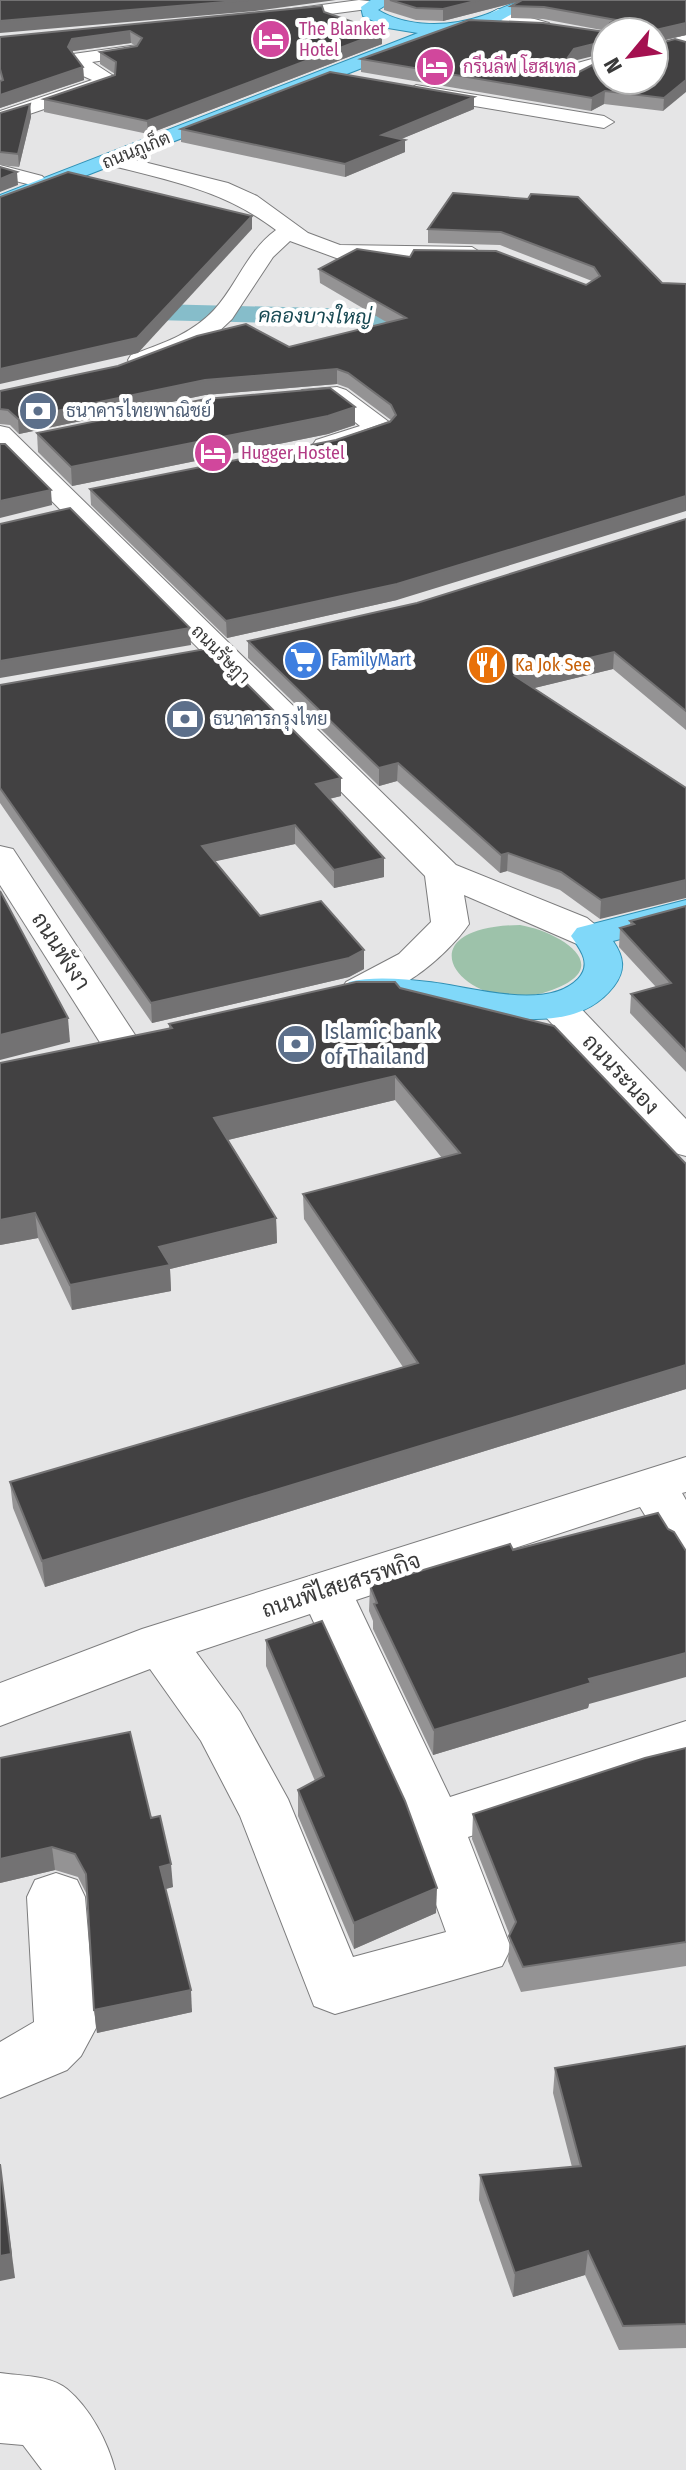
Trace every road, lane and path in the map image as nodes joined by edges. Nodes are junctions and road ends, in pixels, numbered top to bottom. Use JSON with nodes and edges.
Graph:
{"nodes":[{"id":1,"x":311,"y":0,"type":"edge"},
{"id":2,"x":527,"y":0,"type":"edge"},
{"id":3,"x":495,"y":10,"type":"edge"},
{"id":4,"x":331,"y":17,"type":"joint"},
{"id":5,"x":384,"y":17,"type":"edge"},
{"id":6,"x":247,"y":20,"type":"junction"},
{"id":7,"x":459,"y":26,"type":"junction"},
{"id":8,"x":167,"y":45,"type":"edge"},
{"id":9,"x":366,"y":60,"type":"junction"},
{"id":10,"x":590,"y":65,"type":"edge"},
{"id":11,"x":402,"y":66,"type":"edge"},
{"id":12,"x":573,"y":78,"type":"edge"},
{"id":13,"x":307,"y":79,"type":"junction"},
{"id":14,"x":366,"y":82,"type":"edge"},
{"id":15,"x":396,"y":87,"type":"edge"},
{"id":16,"x":0,"y":118,"type":"edge"},
{"id":17,"x":604,"y":122,"type":"dead end"},
{"id":18,"x":104,"y":158,"type":"junction"},
{"id":19,"x":0,"y":171,"type":"edge"},
{"id":20,"x":43,"y":182,"type":"junction"},
{"id":21,"x":0,"y":194,"type":"edge"},
{"id":22,"x":0,"y":203,"type":"edge"},
{"id":23,"x":288,"y":232,"type":"junction"},
{"id":24,"x":499,"y":255,"type":"edge"},
{"id":25,"x":121,"y":367,"type":"edge"},
{"id":26,"x":279,"y":400,"type":"edge"},
{"id":27,"x":50,"y":439,"type":"edge"},
{"id":28,"x":4,"y":443,"type":"edge"},
{"id":29,"x":304,"y":450,"type":"edge"},
{"id":30,"x":103,"y":491,"type":"edge"},
{"id":31,"x":73,"y":505,"type":"junction"},
{"id":32,"x":40,"y":520,"type":"edge"},
{"id":33,"x":252,"y":644,"type":"edge"},
{"id":34,"x":202,"y":655,"type":"junction"},
{"id":35,"x":443,"y":873,"type":"junction"},
{"id":36,"x":6,"y":878,"type":"edge"},
{"id":37,"x":686,"y":911,"type":"edge"},
{"id":38,"x":590,"y":936,"type":"junction"},
{"id":39,"x":344,"y":994,"type":"joint"},
{"id":40,"x":556,"y":1005,"type":"junction"},
{"id":41,"x":120,"y":1045,"type":"edge"},
{"id":42,"x":686,"y":1143,"type":"edge"},
{"id":43,"x":668,"y":1480,"type":"edge"},
{"id":44,"x":686,"y":1540,"type":"edge"},
{"id":45,"x":325,"y":1590,"type":"junction"},
{"id":46,"x":161,"y":1643,"type":"junction"},
{"id":47,"x":0,"y":1705,"type":"edge"},
{"id":48,"x":686,"y":1743,"type":"edge"},
{"id":49,"x":435,"y":1825,"type":"junction"},
{"id":50,"x":56,"y":1897,"type":"dead end"},
{"id":51,"x":0,"y":2070,"type":"edge"},
{"id":52,"x":0,"y":2408,"type":"edge"},
{"id":53,"x":80,"y":2470,"type":"edge"}],
"edges":[{"from":1,"to":6,"type":"street"},
{"from":2,"to":3,"type":"main road"},
{"from":3,"to":7,"type":"main road","name":"ถนนภูเก็ต"},
{"from":3,"to":7,"type":"street"},
{"from":4,"to":5,"type":"main road"},
{"from":4,"to":6,"type":"street"},
{"from":5,"to":6,"type":"street"},
{"from":5,"to":7,"type":"main road"},
{"from":5,"to":13,"type":"main road","name":"ถนนภูเก็ต"},
{"from":7,"to":9,"type":"main road","name":"ถนนภูเก็ต"},
{"from":8,"to":16,"type":"street"},
{"from":9,"to":11,"type":"street"},
{"from":9,"to":13,"type":"main road","name":"ถนนภูเก็ต"},
{"from":10,"to":12,"type":"street"},
{"from":13,"to":14,"type":"street"},
{"from":13,"to":18,"type":"main road","name":"ถนนภูเก็ต"},
{"from":15,"to":17,"type":"street"},
{"from":18,"to":20,"type":"main road","name":"ถนนภูเก็ต"},
{"from":18,"to":23,"type":"street"},
{"from":19,"to":20,"type":"street"},
{"from":20,"to":21,"type":"main road","name":"ถนนภูเก็ต"},
{"from":20,"to":22,"type":"main road","name":"ถนนภูเก็ต"},
{"from":23,"to":24,"type":"street"},
{"from":23,"to":25,"type":"street"},
{"from":26,"to":29,"type":"street"},
{"from":27,"to":28,"type":"street"},
{"from":28,"to":31,"type":"street","name":"ถนนรัษฎา"},
{"from":30,"to":31,"type":"street"},
{"from":31,"to":32,"type":"street"},
{"from":31,"to":34,"type":"street","name":"ถนนรัษฎา"},
{"from":33,"to":34,"type":"street"},
{"from":34,"to":35,"type":"street","name":"ถนนรัษฎา"},
{"from":35,"to":38,"type":"street"},
{"from":35,"to":39,"type":"street"},
{"from":36,"to":41,"type":"street","name":"ถนนพังงา"},
{"from":37,"to":38,"type":"main road"},
{"from":38,"to":40,"type":"main road"},
{"from":39,"to":40,"type":"main road"},
{"from":40,"to":42,"type":"street","name":"ถนนระนอง"},
{"from":43,"to":44,"type":"street"},
{"from":43,"to":45,"type":"street","name":"ถนนพิไสยสรรพกิจ"},
{"from":45,"to":46,"type":"street","name":"ถนนพิไสยสรรพกิจ"},
{"from":45,"to":49,"type":"street"},
{"from":46,"to":47,"type":"street","name":"ถนนพิไสยสรรพกิจ"},
{"from":46,"to":49,"type":"street"},
{"from":48,"to":49,"type":"street"},
{"from":50,"to":51,"type":"street"},
{"from":52,"to":53,"type":"street"}]}
